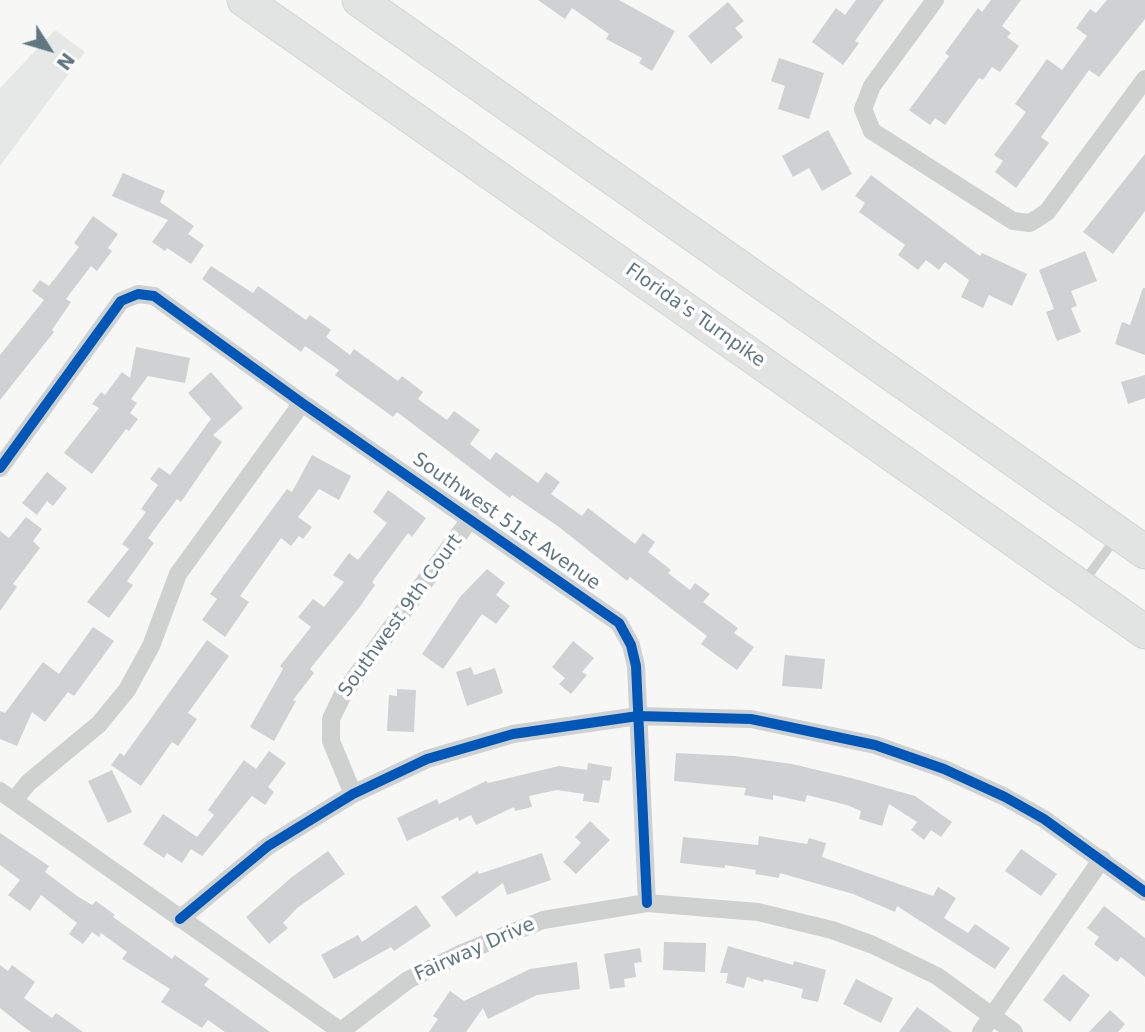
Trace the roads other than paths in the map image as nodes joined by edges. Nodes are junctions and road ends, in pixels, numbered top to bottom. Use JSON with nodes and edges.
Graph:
{"nodes":[{"id":1,"x":244,"y":0,"type":"edge"},
{"id":2,"x":359,"y":0,"type":"edge"},
{"id":3,"x":935,"y":0,"type":"edge"},
{"id":4,"x":1145,"y":79,"type":"edge"},
{"id":5,"x":302,"y":403,"type":"junction"},
{"id":6,"x":0,"y":468,"type":"edge"},
{"id":7,"x":471,"y":518,"type":"junction"},
{"id":8,"x":1132,"y":543,"type":"edge"},
{"id":9,"x":1080,"y":587,"type":"junction"},
{"id":10,"x":1145,"y":632,"type":"edge"},
{"id":11,"x":638,"y":716,"type":"junction"},
{"id":12,"x":352,"y":794,"type":"junction"},
{"id":13,"x":7,"y":796,"type":"edge"},
{"id":14,"x":1102,"y":859,"type":"junction"},
{"id":15,"x":1145,"y":892,"type":"edge"},
{"id":16,"x":647,"y":903,"type":"junction"},
{"id":17,"x":180,"y":919,"type":"junction"},
{"id":18,"x":993,"y":1015,"type":"junction"},
{"id":19,"x":342,"y":1032,"type":"edge"},
{"id":20,"x":981,"y":1032,"type":"edge"},
{"id":21,"x":1014,"y":1032,"type":"edge"}],
"edges":[{"from":1,"to":9,"type":"highway","name":"Florida's Turnpike"},
{"from":2,"to":8,"type":"highway"},
{"from":3,"to":4,"type":"street"},
{"from":5,"to":6,"type":"street","name":"Southwest 51st Avenue"},
{"from":5,"to":7,"type":"street","name":"Southwest 51st Avenue"},
{"from":5,"to":13,"type":"street"},
{"from":7,"to":11,"type":"street","name":"Southwest 51st Avenue"},
{"from":7,"to":12,"type":"street","name":"Southwest 9th Court"},
{"from":8,"to":9,"type":"lane"},
{"from":9,"to":10,"type":"highway","name":"Florida's Turnpike"},
{"from":11,"to":12,"type":"street"},
{"from":11,"to":14,"type":"street"},
{"from":11,"to":16,"type":"street","name":"Southwest 51st Avenue"},
{"from":12,"to":17,"type":"street"},
{"from":13,"to":17,"type":"street"},
{"from":14,"to":15,"type":"street"},
{"from":14,"to":18,"type":"street"},
{"from":16,"to":18,"type":"street","name":"Fairway Drive"},
{"from":16,"to":19,"type":"street","name":"Fairway Drive"},
{"from":17,"to":19,"type":"street"},
{"from":18,"to":20,"type":"street"},
{"from":18,"to":21,"type":"street","name":"Fairway Drive"}]}
